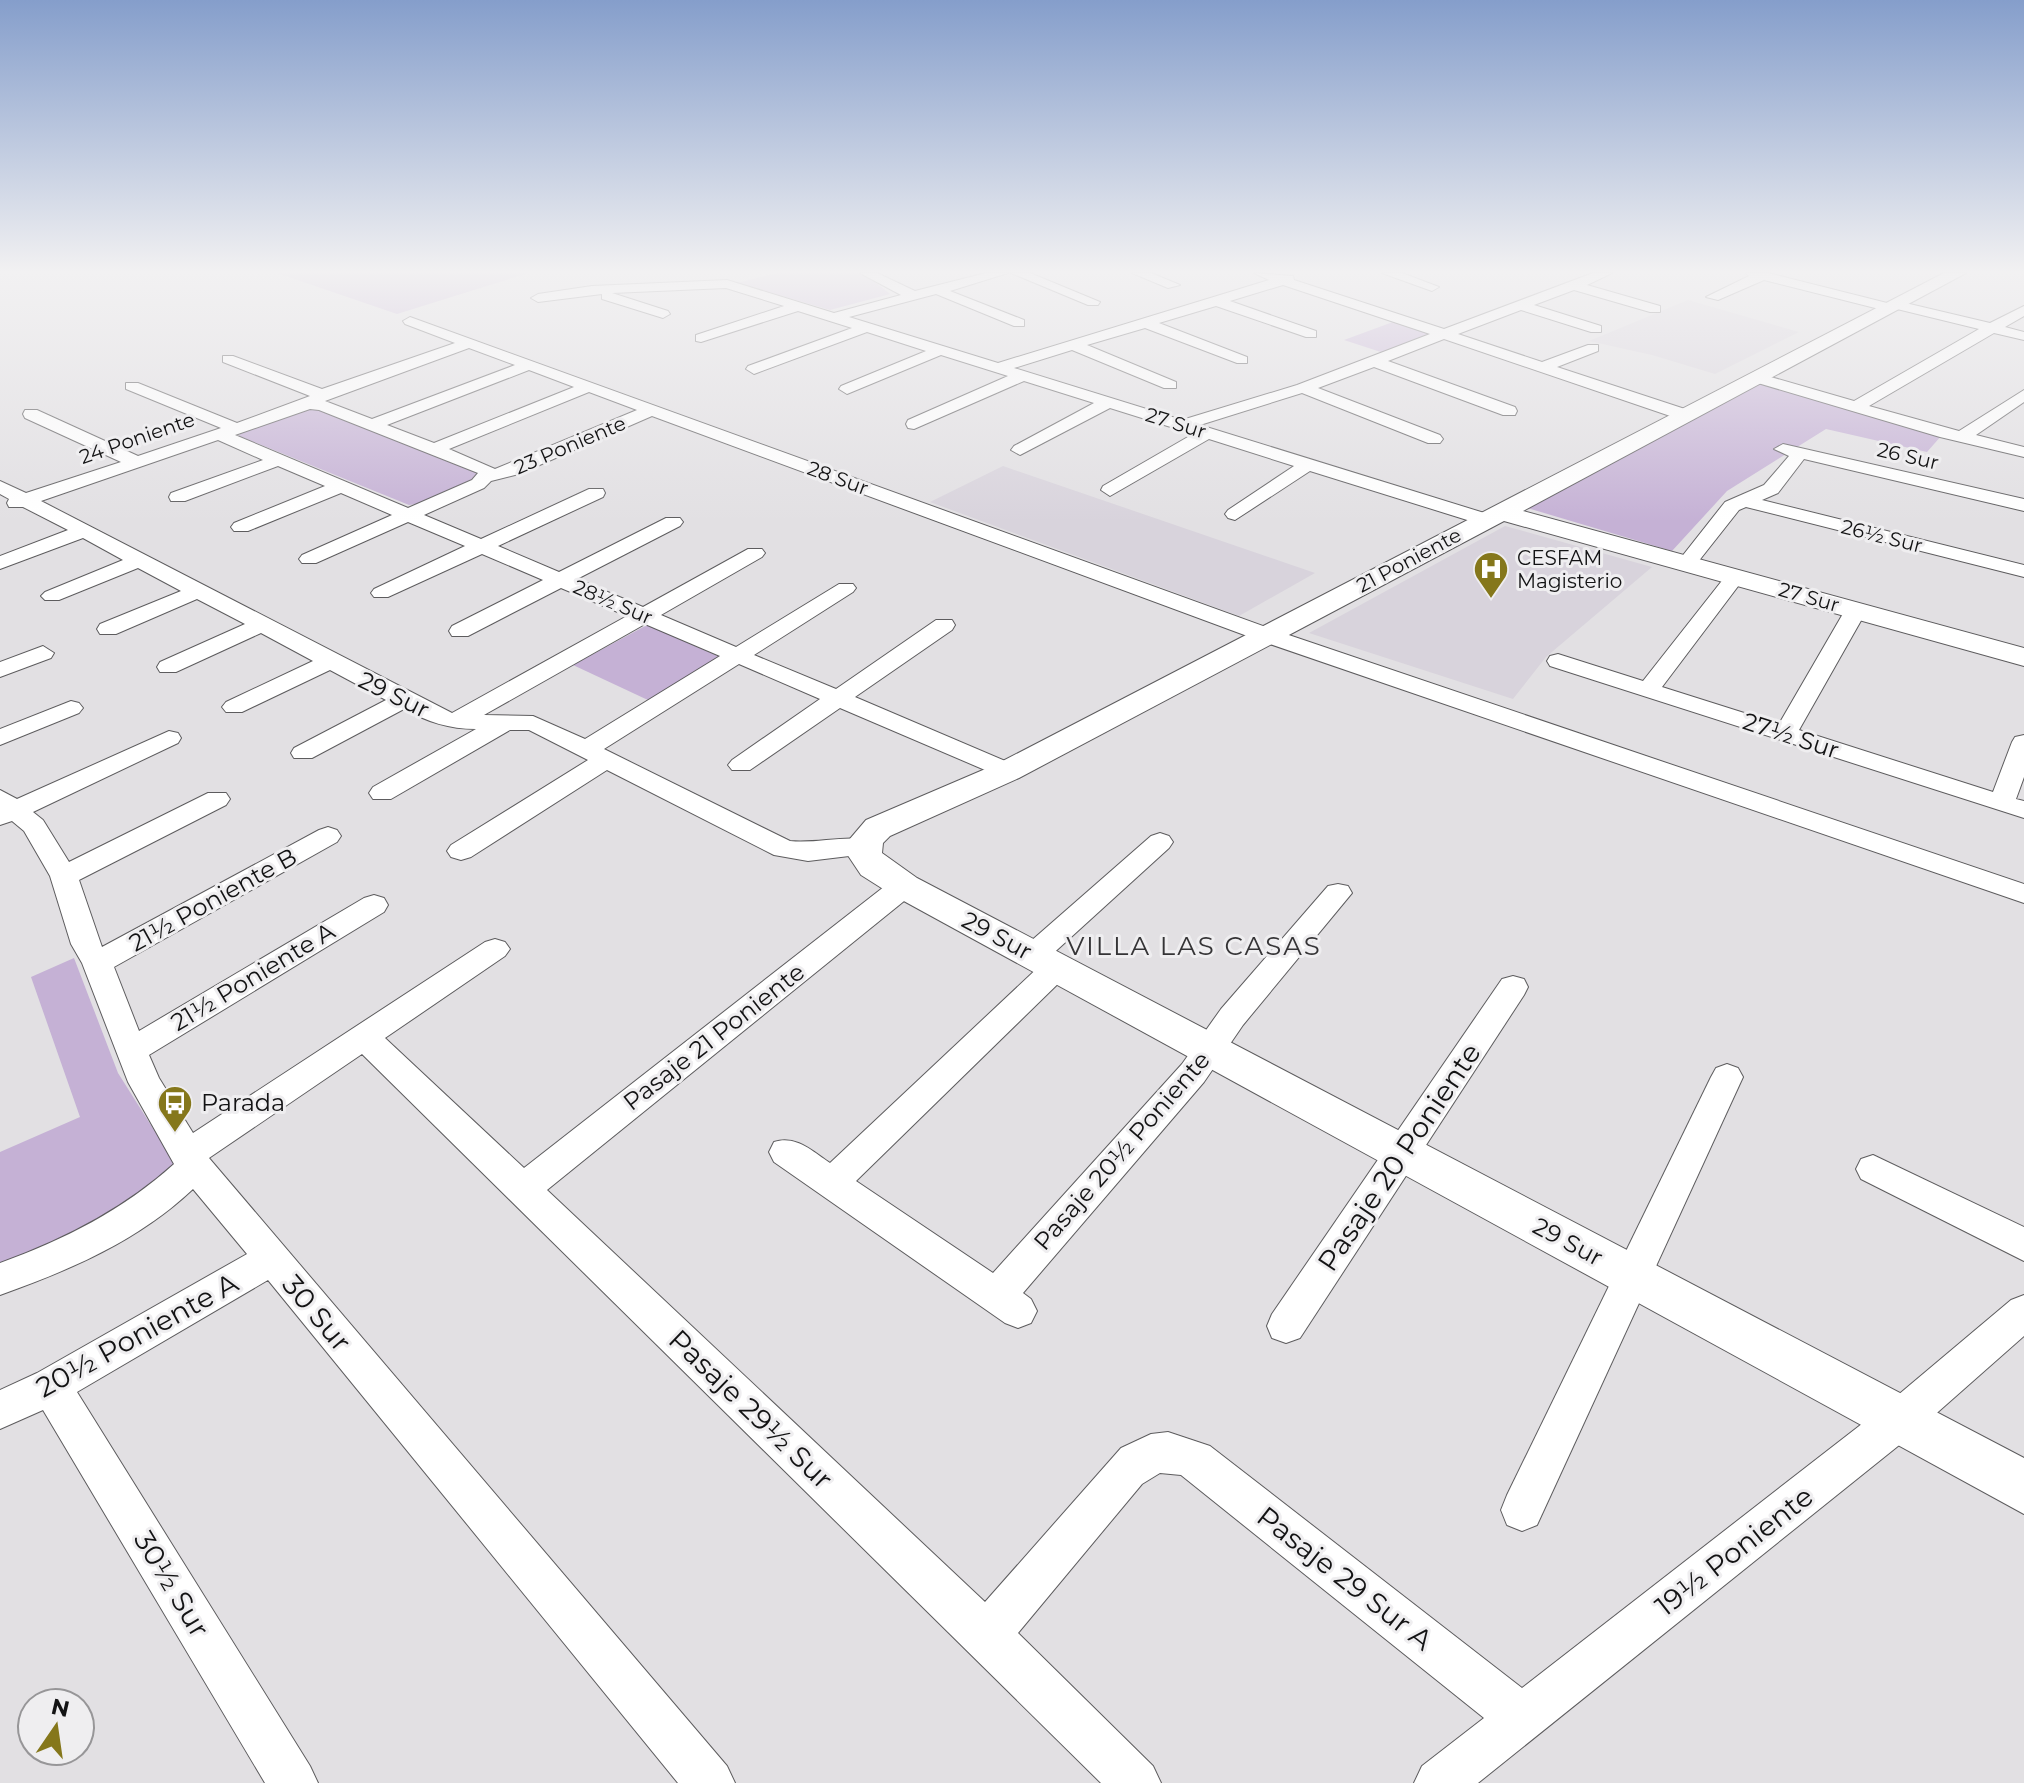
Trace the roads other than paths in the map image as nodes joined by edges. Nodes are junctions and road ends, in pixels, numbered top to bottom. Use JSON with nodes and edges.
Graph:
{"nodes":[{"id":1,"x":433,"y":356,"type":"edge"},
{"id":2,"x":504,"y":356,"type":"edge"},
{"id":3,"x":788,"y":356,"type":"edge"},
{"id":4,"x":926,"y":356,"type":"edge"},
{"id":5,"x":961,"y":356,"type":"edge"},
{"id":6,"x":1036,"y":356,"type":"edge"},
{"id":7,"x":1100,"y":356,"type":"edge"},
{"id":8,"x":1232,"y":356,"type":"edge"},
{"id":9,"x":1385,"y":356,"type":"edge"},
{"id":10,"x":1512,"y":356,"type":"edge"},
{"id":11,"x":1571,"y":356,"type":"edge"},
{"id":12,"x":1798,"y":356,"type":"edge"},
{"id":13,"x":1943,"y":356,"type":"edge"},
{"id":14,"x":228,"y":359,"type":"dead end"},
{"id":15,"x":1242,"y":360,"type":"dead end"},
{"id":16,"x":1373,"y":361,"type":"junction"},
{"id":17,"x":528,"y":365,"type":"junction"},
{"id":18,"x":1543,"y":367,"type":"junction"},
{"id":19,"x":998,"y":368,"type":"junction"},
{"id":20,"x":754,"y":369,"type":"dead end"},
{"id":21,"x":1022,"y":376,"type":"junction"},
{"id":22,"x":1757,"y":378,"type":"junction"},
{"id":23,"x":1170,"y":385,"type":"dead end"},
{"id":24,"x":132,"y":386,"type":"dead end"},
{"id":25,"x":587,"y":387,"type":"junction"},
{"id":26,"x":1303,"y":388,"type":"junction"},
{"id":27,"x":847,"y":389,"type":"dead end"},
{"id":28,"x":2024,"y":395,"type":"edge"},
{"id":29,"x":315,"y":400,"type":"junction"},
{"id":30,"x":1109,"y":402,"type":"junction"},
{"id":31,"x":1855,"y":407,"type":"junction"},
{"id":32,"x":651,"y":410,"type":"junction"},
{"id":33,"x":1509,"y":411,"type":"dead end"},
{"id":34,"x":31,"y":414,"type":"dead end"},
{"id":35,"x":1685,"y":415,"type":"junction"},
{"id":36,"x":914,"y":424,"type":"dead end"},
{"id":37,"x":371,"y":425,"type":"junction"},
{"id":38,"x":1183,"y":425,"type":"junction"},
{"id":39,"x":227,"y":431,"type":"junction"},
{"id":40,"x":1208,"y":433,"type":"junction"},
{"id":41,"x":1961,"y":437,"type":"junction"},
{"id":42,"x":1434,"y":439,"type":"dead end"},
{"id":43,"x":433,"y":449,"type":"junction"},
{"id":44,"x":1020,"y":450,"type":"dead end"},
{"id":45,"x":2024,"y":452,"type":"edge"},
{"id":46,"x":279,"y":460,"type":"junction"},
{"id":47,"x":136,"y":462,"type":"junction"},
{"id":48,"x":1308,"y":464,"type":"junction"},
{"id":49,"x":489,"y":476,"type":"junction"},
{"id":50,"x":342,"y":486,"type":"junction"},
{"id":51,"x":0,"y":487,"type":"edge"},
{"id":52,"x":1110,"y":490,"type":"dead end"},
{"id":53,"x":596,"y":493,"type":"dead end"},
{"id":54,"x":178,"y":497,"type":"dead end"},
{"id":55,"x":24,"y":500,"type":"junction"},
{"id":56,"x":1741,"y":500,"type":"junction"},
{"id":57,"x":2024,"y":505,"type":"edge"},
{"id":58,"x":0,"y":508,"type":"edge"},
{"id":59,"x":1235,"y":514,"type":"dead end"},
{"id":60,"x":408,"y":515,"type":"junction"},
{"id":61,"x":1494,"y":516,"type":"junction"},
{"id":62,"x":673,"y":522,"type":"dead end"},
{"id":63,"x":241,"y":527,"type":"dead end"},
{"id":64,"x":81,"y":532,"type":"junction"},
{"id":65,"x":482,"y":546,"type":"junction"},
{"id":66,"x":755,"y":553,"type":"dead end"},
{"id":67,"x":309,"y":559,"type":"dead end"},
{"id":68,"x":137,"y":561,"type":"junction"},
{"id":69,"x":0,"y":563,"type":"edge"},
{"id":70,"x":1687,"y":563,"type":"junction"},
{"id":71,"x":2024,"y":571,"type":"edge"},
{"id":72,"x":1735,"y":577,"type":"junction"},
{"id":73,"x":560,"y":580,"type":"junction"},
{"id":74,"x":846,"y":588,"type":"dead end"},
{"id":75,"x":196,"y":592,"type":"junction"},
{"id":76,"x":381,"y":593,"type":"dead end"},
{"id":77,"x":52,"y":596,"type":"dead end"},
{"id":78,"x":1856,"y":610,"type":"junction"},
{"id":79,"x":644,"y":616,"type":"junction"},
{"id":80,"x":944,"y":625,"type":"dead end"},
{"id":81,"x":259,"y":626,"type":"junction"},
{"id":82,"x":108,"y":629,"type":"dead end"},
{"id":83,"x":460,"y":631,"type":"dead end"},
{"id":84,"x":1266,"y":635,"type":"junction"},
{"id":85,"x":43,"y":653,"type":"dead end"},
{"id":86,"x":737,"y":655,"type":"junction"},
{"id":87,"x":2024,"y":657,"type":"edge"},
{"id":88,"x":1558,"y":661,"type":"dead end"},
{"id":89,"x":328,"y":662,"type":"junction"},
{"id":90,"x":168,"y":667,"type":"dead end"},
{"id":91,"x":0,"y":670,"type":"edge"},
{"id":92,"x":1647,"y":691,"type":"junction"},
{"id":93,"x":838,"y":698,"type":"junction"},
{"id":94,"x":402,"y":701,"type":"junction"},
{"id":95,"x":234,"y":707,"type":"dead end"},
{"id":96,"x":71,"y":708,"type":"dead end"},
{"id":97,"x":510,"y":720,"type":"junction"},
{"id":98,"x":456,"y":722,"type":"junction"},
{"id":99,"x":1785,"y":734,"type":"junction"},
{"id":100,"x":0,"y":738,"type":"edge"},
{"id":101,"x":169,"y":738,"type":"dead end"},
{"id":102,"x":2024,"y":742,"type":"edge"},
{"id":103,"x":303,"y":753,"type":"dead end"},
{"id":104,"x":597,"y":754,"type":"junction"},
{"id":105,"x":741,"y":765,"type":"dead end"},
{"id":106,"x":1008,"y":771,"type":"junction"},
{"id":107,"x":382,"y":793,"type":"dead end"},
{"id":108,"x":217,"y":799,"type":"dead end"},
{"id":109,"x":2013,"y":806,"type":"edge"},
{"id":110,"x":5,"y":808,"type":"edge"},
{"id":111,"x":328,"y":836,"type":"dead end"},
{"id":112,"x":1160,"y":842,"type":"dead end"},
{"id":113,"x":864,"y":847,"type":"junction"},
{"id":114,"x":461,"y":851,"type":"dead end"},
{"id":115,"x":64,"y":876,"type":"junction"},
{"id":116,"x":904,"y":886,"type":"junction"},
{"id":117,"x":1338,"y":893,"type":"dead end"},
{"id":118,"x":2024,"y":894,"type":"edge"},
{"id":119,"x":374,"y":905,"type":"dead end"},
{"id":120,"x":495,"y":949,"type":"dead end"},
{"id":121,"x":1045,"y":961,"type":"junction"},
{"id":122,"x":97,"y":963,"type":"junction"},
{"id":123,"x":1513,"y":987,"type":"dead end"},
{"id":124,"x":364,"y":1037,"type":"junction"},
{"id":125,"x":1209,"y":1049,"type":"junction"},
{"id":126,"x":132,"y":1050,"type":"junction"},
{"id":127,"x":1727,"y":1077,"type":"dead end"},
{"id":128,"x":786,"y":1152,"type":"dead end"},
{"id":129,"x":1402,"y":1153,"type":"junction"},
{"id":130,"x":191,"y":1161,"type":"junction"},
{"id":131,"x":1873,"y":1169,"type":"dead end"},
{"id":132,"x":832,"y":1183,"type":"junction"},
{"id":133,"x":523,"y":1189,"type":"junction"},
{"id":134,"x":2024,"y":1245,"type":"edge"},
{"id":135,"x":272,"y":1259,"type":"junction"},
{"id":136,"x":1632,"y":1277,"type":"junction"},
{"id":137,"x":0,"y":1279,"type":"edge"},
{"id":138,"x":2024,"y":1312,"type":"edge"},
{"id":139,"x":1286,"y":1326,"type":"dead end"},
{"id":140,"x":51,"y":1386,"type":"junction"},
{"id":141,"x":0,"y":1410,"type":"edge"},
{"id":142,"x":1899,"y":1420,"type":"junction"},
{"id":143,"x":2024,"y":1487,"type":"edge"},
{"id":144,"x":1522,"y":1510,"type":"dead end"},
{"id":145,"x":987,"y":1635,"type":"junction"},
{"id":146,"x":1522,"y":1718,"type":"junction"},
{"id":147,"x":293,"y":1783,"type":"edge"},
{"id":148,"x":710,"y":1783,"type":"edge"},
{"id":149,"x":1136,"y":1783,"type":"edge"},
{"id":150,"x":1439,"y":1783,"type":"edge"}],
"edges":[{"from":1,"to":29,"type":"street","name":"24 Poniente"},
{"from":2,"to":17,"type":"street","name":"28 Sur"},
{"from":3,"to":20,"type":"street"},
{"from":4,"to":27,"type":"street"},
{"from":5,"to":19,"type":"street","name":"27 Sur"},
{"from":6,"to":19,"type":"street"},
{"from":7,"to":23,"type":"street"},
{"from":8,"to":15,"type":"street"},
{"from":9,"to":16,"type":"street"},
{"from":10,"to":18,"type":"street"},
{"from":11,"to":18,"type":"street"},
{"from":12,"to":22,"type":"street","name":"21 Poniente"},
{"from":13,"to":31,"type":"street"},
{"from":14,"to":29,"type":"street"},
{"from":16,"to":26,"type":"street"},
{"from":16,"to":33,"type":"street"},
{"from":17,"to":25,"type":"street","name":"28 Sur"},
{"from":17,"to":37,"type":"street"},
{"from":18,"to":35,"type":"street"},
{"from":19,"to":21,"type":"street","name":"27 Sur"},
{"from":21,"to":30,"type":"street","name":"27 Sur"},
{"from":21,"to":36,"type":"street"},
{"from":22,"to":31,"type":"street"},
{"from":22,"to":35,"type":"street","name":"21 Poniente"},
{"from":24,"to":39,"type":"street","name":"28½ Sur"},
{"from":25,"to":32,"type":"street","name":"28 Sur"},
{"from":25,"to":43,"type":"street"},
{"from":26,"to":38,"type":"street"},
{"from":26,"to":42,"type":"street"},
{"from":28,"to":41,"type":"street"},
{"from":29,"to":37,"type":"street"},
{"from":29,"to":39,"type":"street","name":"24 Poniente"},
{"from":30,"to":38,"type":"street","name":"27 Sur"},
{"from":30,"to":44,"type":"street"},
{"from":31,"to":41,"type":"street"},
{"from":32,"to":49,"type":"street","name":"23 Poniente"},
{"from":32,"to":84,"type":"street","name":"28 Sur"},
{"from":34,"to":47,"type":"street"},
{"from":35,"to":61,"type":"street","name":"21 Poniente"},
{"from":37,"to":43,"type":"street"},
{"from":38,"to":40,"type":"street","name":"27 Sur"},
{"from":39,"to":46,"type":"street","name":"28½ Sur"},
{"from":39,"to":47,"type":"street","name":"24 Poniente"},
{"from":40,"to":48,"type":"street","name":"27 Sur"},
{"from":40,"to":52,"type":"street"},
{"from":41,"to":45,"type":"street"},
{"from":43,"to":49,"type":"street"},
{"from":46,"to":50,"type":"street","name":"28½ Sur"},
{"from":46,"to":54,"type":"street"},
{"from":47,"to":55,"type":"street","name":"24 Poniente"},
{"from":48,"to":59,"type":"street"},
{"from":48,"to":61,"type":"street","name":"27 Sur"},
{"from":49,"to":60,"type":"street","name":"23 Poniente"},
{"from":50,"to":60,"type":"street","name":"28½ Sur"},
{"from":50,"to":63,"type":"street"},
{"from":51,"to":55,"type":"street","name":"29 Sur"},
{"from":53,"to":65,"type":"street"},
{"from":55,"to":58,"type":"street","name":"24 Poniente"},
{"from":55,"to":64,"type":"street","name":"29 Sur"},
{"from":56,"to":57,"type":"street","name":"26 Sur"},
{"from":56,"to":70,"type":"street"},
{"from":56,"to":71,"type":"street","name":"26½ Sur"},
{"from":60,"to":65,"type":"street","name":"28½ Sur"},
{"from":60,"to":67,"type":"street","name":"23 Poniente"},
{"from":61,"to":70,"type":"street","name":"27 Sur"},
{"from":61,"to":84,"type":"street","name":"21 Poniente"},
{"from":62,"to":73,"type":"street"},
{"from":64,"to":68,"type":"street","name":"29 Sur"},
{"from":64,"to":69,"type":"street"},
{"from":65,"to":73,"type":"street","name":"28½ Sur"},
{"from":65,"to":76,"type":"street"},
{"from":66,"to":79,"type":"street"},
{"from":68,"to":75,"type":"street","name":"29 Sur"},
{"from":68,"to":77,"type":"street"},
{"from":70,"to":72,"type":"street","name":"27 Sur"},
{"from":72,"to":78,"type":"street","name":"27 Sur"},
{"from":72,"to":92,"type":"street"},
{"from":73,"to":79,"type":"street","name":"28½ Sur"},
{"from":73,"to":83,"type":"street"},
{"from":74,"to":86,"type":"street"},
{"from":75,"to":81,"type":"street","name":"29 Sur"},
{"from":75,"to":82,"type":"street"},
{"from":78,"to":87,"type":"street","name":"27 Sur"},
{"from":78,"to":99,"type":"street"},
{"from":79,"to":86,"type":"street","name":"28½ Sur"},
{"from":79,"to":98,"type":"street"},
{"from":80,"to":93,"type":"street"},
{"from":81,"to":89,"type":"street","name":"29 Sur"},
{"from":81,"to":90,"type":"street"},
{"from":84,"to":106,"type":"street","name":"21 Poniente"},
{"from":84,"to":118,"type":"street","name":"28 Sur"},
{"from":85,"to":91,"type":"street"},
{"from":86,"to":93,"type":"street","name":"28½ Sur"},
{"from":86,"to":104,"type":"street"},
{"from":88,"to":92,"type":"street","name":"27½ Sur"},
{"from":89,"to":94,"type":"street","name":"29 Sur"},
{"from":89,"to":95,"type":"street"},
{"from":92,"to":99,"type":"street","name":"27½ Sur"},
{"from":93,"to":105,"type":"street"},
{"from":93,"to":106,"type":"street","name":"28½ Sur"},
{"from":94,"to":98,"type":"street","name":"29 Sur"},
{"from":94,"to":103,"type":"street"},
{"from":96,"to":100,"type":"street"},
{"from":97,"to":98,"type":"street","name":"29 Sur"},
{"from":97,"to":104,"type":"street","name":"29 Sur"},
{"from":97,"to":107,"type":"street"},
{"from":99,"to":109,"type":"street","name":"27½ Sur"},
{"from":101,"to":110,"type":"street"},
{"from":102,"to":109,"type":"street"},
{"from":104,"to":113,"type":"street","name":"29 Sur"},
{"from":104,"to":114,"type":"street"},
{"from":106,"to":113,"type":"street","name":"21 Poniente"},
{"from":108,"to":115,"type":"street"},
{"from":110,"to":115,"type":"street","name":"30 Sur"},
{"from":111,"to":122,"type":"street","name":"21½ Poniente B"},
{"from":112,"to":121,"type":"street"},
{"from":113,"to":116,"type":"street","name":"29 Sur"},
{"from":115,"to":122,"type":"street","name":"30 Sur"},
{"from":116,"to":121,"type":"street","name":"29 Sur"},
{"from":116,"to":133,"type":"street","name":"Pasaje 21 Poniente"},
{"from":117,"to":125,"type":"street","name":"Pasaje 20½ Poniente"},
{"from":119,"to":126,"type":"street","name":"21½ Poniente A"},
{"from":120,"to":124,"type":"street"},
{"from":121,"to":125,"type":"street","name":"29 Sur"},
{"from":121,"to":132,"type":"street"},
{"from":122,"to":126,"type":"street","name":"30 Sur"},
{"from":123,"to":129,"type":"street","name":"Pasaje 20 Poniente"},
{"from":124,"to":130,"type":"street"},
{"from":124,"to":133,"type":"street","name":"Pasaje 29½ Sur"},
{"from":125,"to":129,"type":"street","name":"29 Sur"},
{"from":125,"to":132,"type":"street","name":"Pasaje 20½ Poniente"},
{"from":126,"to":130,"type":"street","name":"30 Sur"},
{"from":127,"to":136,"type":"street"},
{"from":128,"to":132,"type":"street"},
{"from":129,"to":136,"type":"street","name":"29 Sur"},
{"from":129,"to":139,"type":"street","name":"Pasaje 20 Poniente"},
{"from":130,"to":135,"type":"street","name":"30 Sur"},
{"from":130,"to":137,"type":"street"},
{"from":131,"to":134,"type":"street"},
{"from":133,"to":145,"type":"street","name":"Pasaje 29½ Sur"},
{"from":135,"to":140,"type":"street","name":"20½ Poniente A"},
{"from":135,"to":148,"type":"street","name":"30 Sur"},
{"from":136,"to":142,"type":"street","name":"29 Sur"},
{"from":136,"to":144,"type":"street"},
{"from":138,"to":142,"type":"street","name":"19½ Poniente"},
{"from":140,"to":141,"type":"street","name":"20½ Poniente A"},
{"from":140,"to":147,"type":"street","name":"30½ Sur"},
{"from":142,"to":143,"type":"street","name":"29 Sur"},
{"from":142,"to":146,"type":"street","name":"19½ Poniente"},
{"from":145,"to":146,"type":"street","name":"Pasaje 29 Sur A"},
{"from":145,"to":149,"type":"street","name":"Pasaje 29½ Sur"},
{"from":146,"to":150,"type":"street","name":"19½ Poniente"}]}
